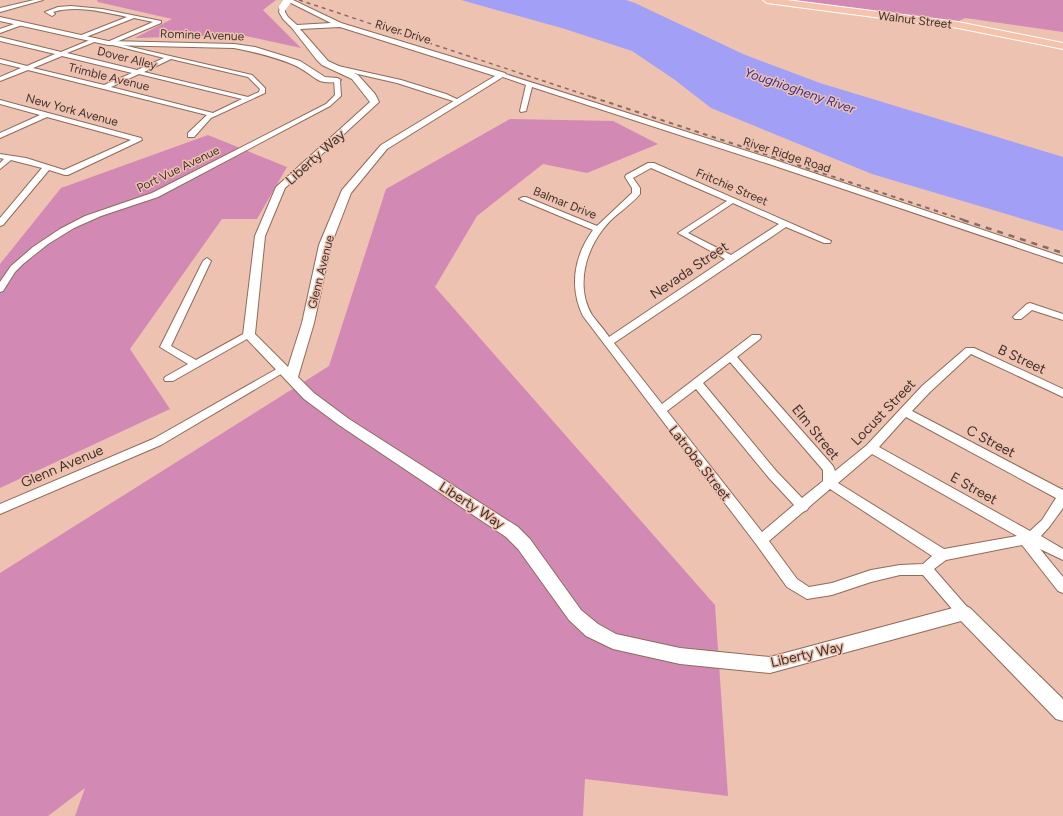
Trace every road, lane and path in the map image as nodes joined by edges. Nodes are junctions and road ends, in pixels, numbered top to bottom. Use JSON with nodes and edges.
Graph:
{"nodes":[{"id":1,"x":40,"y":0,"type":"edge"},
{"id":2,"x":288,"y":0,"type":"edge"},
{"id":3,"x":767,"y":0,"type":"edge"},
{"id":4,"x":0,"y":10,"type":"edge"},
{"id":5,"x":52,"y":14,"type":"dead end"},
{"id":6,"x":133,"y":17,"type":"junction"},
{"id":7,"x":0,"y":19,"type":"edge"},
{"id":8,"x":20,"y":24,"type":"junction"},
{"id":9,"x":340,"y":25,"type":"junction"},
{"id":10,"x":295,"y":27,"type":"junction"},
{"id":11,"x":0,"y":31,"type":"edge"},
{"id":12,"x":81,"y":37,"type":"junction"},
{"id":13,"x":0,"y":39,"type":"edge"},
{"id":14,"x":95,"y":40,"type":"junction"},
{"id":15,"x":108,"y":43,"type":"junction"},
{"id":16,"x":1063,"y":46,"type":"edge"},
{"id":17,"x":62,"y":54,"type":"junction"},
{"id":18,"x":169,"y":58,"type":"junction"},
{"id":19,"x":322,"y":60,"type":"junction"},
{"id":20,"x":0,"y":61,"type":"edge"},
{"id":21,"x":27,"y":68,"type":"junction"},
{"id":22,"x":338,"y":68,"type":"junction"},
{"id":23,"x":139,"y":72,"type":"junction"},
{"id":24,"x":502,"y":75,"type":"junction"},
{"id":25,"x":0,"y":79,"type":"edge"},
{"id":26,"x":337,"y":80,"type":"junction"},
{"id":27,"x":529,"y":84,"type":"junction"},
{"id":28,"x":106,"y":87,"type":"junction"},
{"id":29,"x":249,"y":99,"type":"junction"},
{"id":30,"x":458,"y":101,"type":"junction"},
{"id":31,"x":0,"y":102,"type":"edge"},
{"id":32,"x":523,"y":111,"type":"dead end"},
{"id":33,"x":46,"y":114,"type":"junction"},
{"id":34,"x":213,"y":115,"type":"junction"},
{"id":35,"x":191,"y":135,"type":"dead end"},
{"id":36,"x":0,"y":136,"type":"edge"},
{"id":37,"x":0,"y":156,"type":"edge"},
{"id":38,"x":9,"y":158,"type":"junction"},
{"id":39,"x":0,"y":167,"type":"edge"},
{"id":40,"x":47,"y":168,"type":"junction"},
{"id":41,"x":629,"y":177,"type":"joint"},
{"id":42,"x":523,"y":199,"type":"dead end"},
{"id":43,"x":733,"y":200,"type":"junction"},
{"id":44,"x":0,"y":223,"type":"edge"},
{"id":45,"x":786,"y":223,"type":"junction"},
{"id":46,"x":597,"y":228,"type":"junction"},
{"id":47,"x":827,"y":241,"type":"dead end"},
{"id":48,"x":731,"y":258,"type":"junction"},
{"id":49,"x":1063,"y":260,"type":"edge"},
{"id":50,"x":207,"y":261,"type":"dead end"},
{"id":51,"x":0,"y":289,"type":"edge"},
{"id":52,"x":1063,"y":317,"type":"edge"},
{"id":53,"x":1018,"y":318,"type":"dead end"},
{"id":54,"x":248,"y":335,"type":"junction"},
{"id":55,"x":756,"y":337,"type":"dead end"},
{"id":56,"x":608,"y":342,"type":"junction"},
{"id":57,"x":970,"y":350,"type":"joint"},
{"id":58,"x":732,"y":357,"type":"junction"},
{"id":59,"x":196,"y":364,"type":"junction"},
{"id":60,"x":287,"y":373,"type":"junction"},
{"id":61,"x":169,"y":379,"type":"dead end"},
{"id":62,"x":697,"y":383,"type":"junction"},
{"id":63,"x":1063,"y":393,"type":"edge"},
{"id":64,"x":660,"y":411,"type":"junction"},
{"id":65,"x":906,"y":412,"type":"junction"},
{"id":66,"x":871,"y":448,"type":"junction"},
{"id":67,"x":829,"y":483,"type":"junction"},
{"id":68,"x":1063,"y":497,"type":"edge"},
{"id":69,"x":802,"y":506,"type":"junction"},
{"id":70,"x":0,"y":509,"type":"edge"},
{"id":71,"x":1028,"y":539,"type":"junction"},
{"id":72,"x":761,"y":540,"type":"junction"},
{"id":73,"x":942,"y":555,"type":"junction"},
{"id":74,"x":1063,"y":555,"type":"edge"},
{"id":75,"x":926,"y":569,"type":"junction"},
{"id":76,"x":1063,"y":588,"type":"edge"},
{"id":77,"x":964,"y":613,"type":"junction"},
{"id":78,"x":1063,"y":712,"type":"edge"}],
"edges":[{"from":1,"to":4,"type":"street"},
{"from":2,"to":9,"type":"street"},
{"from":2,"to":10,"type":"street","name":"Liberty Way","bridge":true},
{"from":3,"to":16,"type":"main road","name":"Walnut Street"},
{"from":5,"to":6,"type":"street"},
{"from":6,"to":12,"type":"street"},
{"from":6,"to":15,"type":"street"},
{"from":7,"to":8,"type":"street","name":"Romine Avenue"},
{"from":8,"to":11,"type":"street"},
{"from":8,"to":12,"type":"street","name":"Romine Avenue"},
{"from":9,"to":10,"type":"street","name":"River Drive"},
{"from":9,"to":24,"type":"street","name":"River Drive"},
{"from":10,"to":19,"type":"street","name":"Liberty Way"},
{"from":12,"to":14,"type":"street","name":"Romine Avenue"},
{"from":13,"to":17,"type":"street","name":"Dover Alley"},
{"from":14,"to":15,"type":"street","name":"Romine Avenue"},
{"from":14,"to":17,"type":"street"},
{"from":15,"to":18,"type":"street","name":"Romine Avenue"},
{"from":15,"to":26,"type":"street","name":"Romine Avenue"},
{"from":17,"to":21,"type":"street"},
{"from":17,"to":23,"type":"street","name":"Dover Alley"},
{"from":18,"to":23,"type":"street"},
{"from":18,"to":29,"type":"street","name":"Romine Avenue"},
{"from":19,"to":22,"type":"street","name":"Liberty Way"},
{"from":19,"to":26,"type":"street"},
{"from":20,"to":21,"type":"street","name":"Trimble Avenue"},
{"from":21,"to":25,"type":"street"},
{"from":21,"to":28,"type":"street","name":"Trimble Avenue"},
{"from":22,"to":30,"type":"street"},
{"from":22,"to":54,"type":"street","name":"Liberty Way"},
{"from":23,"to":28,"type":"street"},
{"from":23,"to":29,"type":"street","name":"Dover Alley"},
{"from":24,"to":27,"type":"street","name":"River Ridge Road"},
{"from":24,"to":30,"type":"street","name":"Glenn Avenue"},
{"from":26,"to":51,"type":"street","name":"Port Vue Avenue"},
{"from":27,"to":32,"type":"street"},
{"from":27,"to":49,"type":"street","name":"River Ridge Road"},
{"from":28,"to":34,"type":"street","name":"Trimble Avenue"},
{"from":29,"to":34,"type":"street"},
{"from":30,"to":60,"type":"street","name":"Glenn Avenue"},
{"from":31,"to":33,"type":"street","name":"New York Avenue"},
{"from":33,"to":36,"type":"street"},
{"from":33,"to":40,"type":"street","name":"New York Avenue"},
{"from":34,"to":35,"type":"street"},
{"from":37,"to":38,"type":"street"},
{"from":38,"to":39,"type":"street"},
{"from":38,"to":40,"type":"street"},
{"from":40,"to":44,"type":"street"},
{"from":41,"to":43,"type":"street","name":"Fritchie Street"},
{"from":41,"to":46,"type":"street","name":"Latrobe Street"},
{"from":42,"to":46,"type":"street","name":"Balmar Drive"},
{"from":43,"to":45,"type":"street","name":"Fritchie Street"},
{"from":43,"to":48,"type":"street"},
{"from":45,"to":47,"type":"street","name":"Fritchie Street"},
{"from":45,"to":48,"type":"street","name":"Nevada Street"},
{"from":46,"to":56,"type":"street","name":"Latrobe Street"},
{"from":48,"to":56,"type":"street","name":"Nevada Street"},
{"from":50,"to":59,"type":"street"},
{"from":52,"to":53,"type":"street"},
{"from":54,"to":59,"type":"street"},
{"from":54,"to":60,"type":"street","name":"Liberty Way"},
{"from":55,"to":58,"type":"street"},
{"from":56,"to":64,"type":"street","name":"Latrobe Street"},
{"from":57,"to":63,"type":"street","name":"B Street"},
{"from":57,"to":65,"type":"street","name":"Locust Street"},
{"from":58,"to":62,"type":"street"},
{"from":58,"to":67,"type":"street","name":"Elm Street"},
{"from":59,"to":61,"type":"street"},
{"from":60,"to":70,"type":"street","name":"Glenn Avenue"},
{"from":60,"to":77,"type":"street","name":"Liberty Way"},
{"from":62,"to":64,"type":"street"},
{"from":62,"to":69,"type":"street"},
{"from":64,"to":72,"type":"street","name":"Latrobe Street"},
{"from":65,"to":66,"type":"street","name":"Locust Street"},
{"from":65,"to":68,"type":"street","name":"C Street"},
{"from":66,"to":67,"type":"street","name":"Locust Street"},
{"from":66,"to":71,"type":"street","name":"E Street"},
{"from":67,"to":69,"type":"street","name":"Locust Street"},
{"from":67,"to":73,"type":"street","name":"Elm Street"},
{"from":68,"to":71,"type":"street"},
{"from":69,"to":72,"type":"street","name":"Locust Street"},
{"from":71,"to":73,"type":"street"},
{"from":71,"to":74,"type":"street","name":"E Street"},
{"from":71,"to":76,"type":"street"},
{"from":72,"to":75,"type":"street","name":"Latrobe Street"},
{"from":73,"to":75,"type":"street"},
{"from":75,"to":77,"type":"street"},
{"from":77,"to":78,"type":"street"}]}
